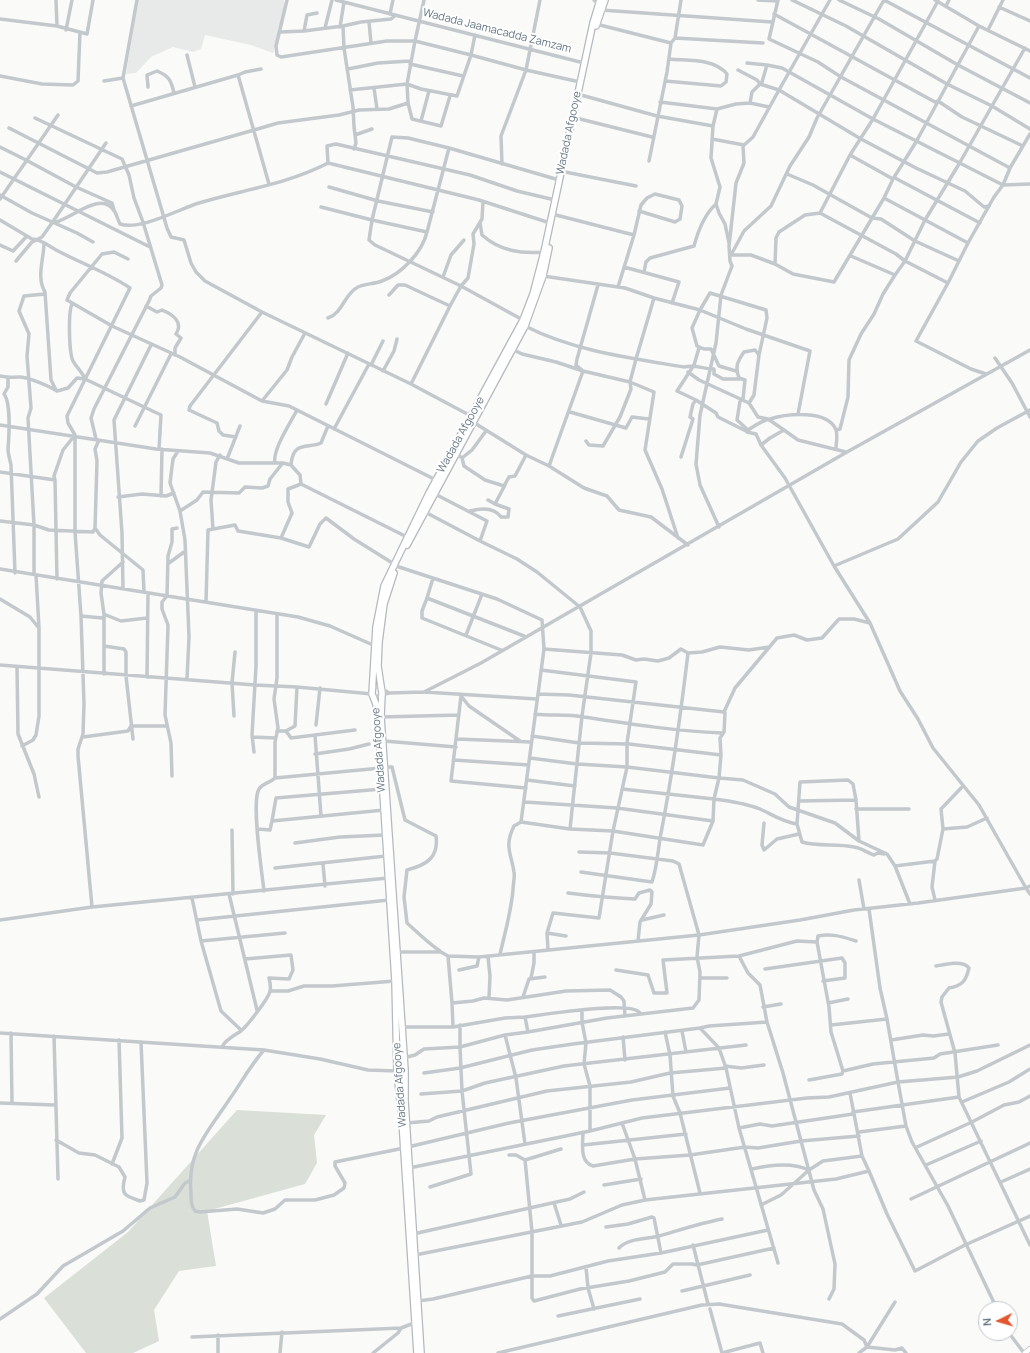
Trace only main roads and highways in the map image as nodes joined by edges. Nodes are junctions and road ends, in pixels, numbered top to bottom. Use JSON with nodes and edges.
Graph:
{"nodes":[{"id":1,"x":604,"y":0,"type":"edge"},
{"id":2,"x":597,"y":1,"type":"edge"},
{"id":3,"x":524,"y":323,"type":"junction"},
{"id":4,"x":472,"y":419,"type":"junction"},
{"id":5,"x":395,"y":565,"type":"junction"},
{"id":6,"x":383,"y":768,"type":"junction"},
{"id":7,"x":405,"y":1067,"type":"junction"},
{"id":8,"x":397,"y":1071,"type":"junction"},
{"id":9,"x":405,"y":1074,"type":"junction"},
{"id":10,"x":406,"y":1147,"type":"junction"},
{"id":11,"x":1030,"y":1349,"type":"edge"},
{"id":12,"x":417,"y":1353,"type":"edge"},
{"id":13,"x":421,"y":1353,"type":"edge"},
{"id":14,"x":1024,"y":1353,"type":"edge"}],
"edges":[{"from":1,"to":3,"type":"highway","name":"Wadada Afgooye"},
{"from":2,"to":3,"type":"highway","name":"Wadada Afgooye"},
{"from":3,"to":4,"type":"highway","name":"Wadada Afgooye"},
{"from":3,"to":4,"type":"highway","name":"Wadada Afgooye"},
{"from":4,"to":5,"type":"highway","name":"Wadada Afgooye"},
{"from":4,"to":5,"type":"highway","name":"Wadada Afgooye"},
{"from":5,"to":6,"type":"highway","name":"Wadada Afgooye"},
{"from":5,"to":6,"type":"highway","name":"Wadada Afgooye"},
{"from":6,"to":7,"type":"highway","name":"Wadada Afgooye"},
{"from":6,"to":8,"type":"highway","name":"Wadada Afgooye"},
{"from":7,"to":8,"type":"highway"},
{"from":7,"to":9,"type":"highway","name":"Wadada Afgooye"},
{"from":8,"to":9,"type":"highway"},
{"from":8,"to":10,"type":"highway","name":"Wadada Afgooye"},
{"from":9,"to":10,"type":"highway","name":"Wadada Afgooye"},
{"from":10,"to":12,"type":"highway","name":"Wadada Afgooye"},
{"from":10,"to":13,"type":"highway","name":"Wadada Afgooye"},
{"from":11,"to":14,"type":"main road"}]}
